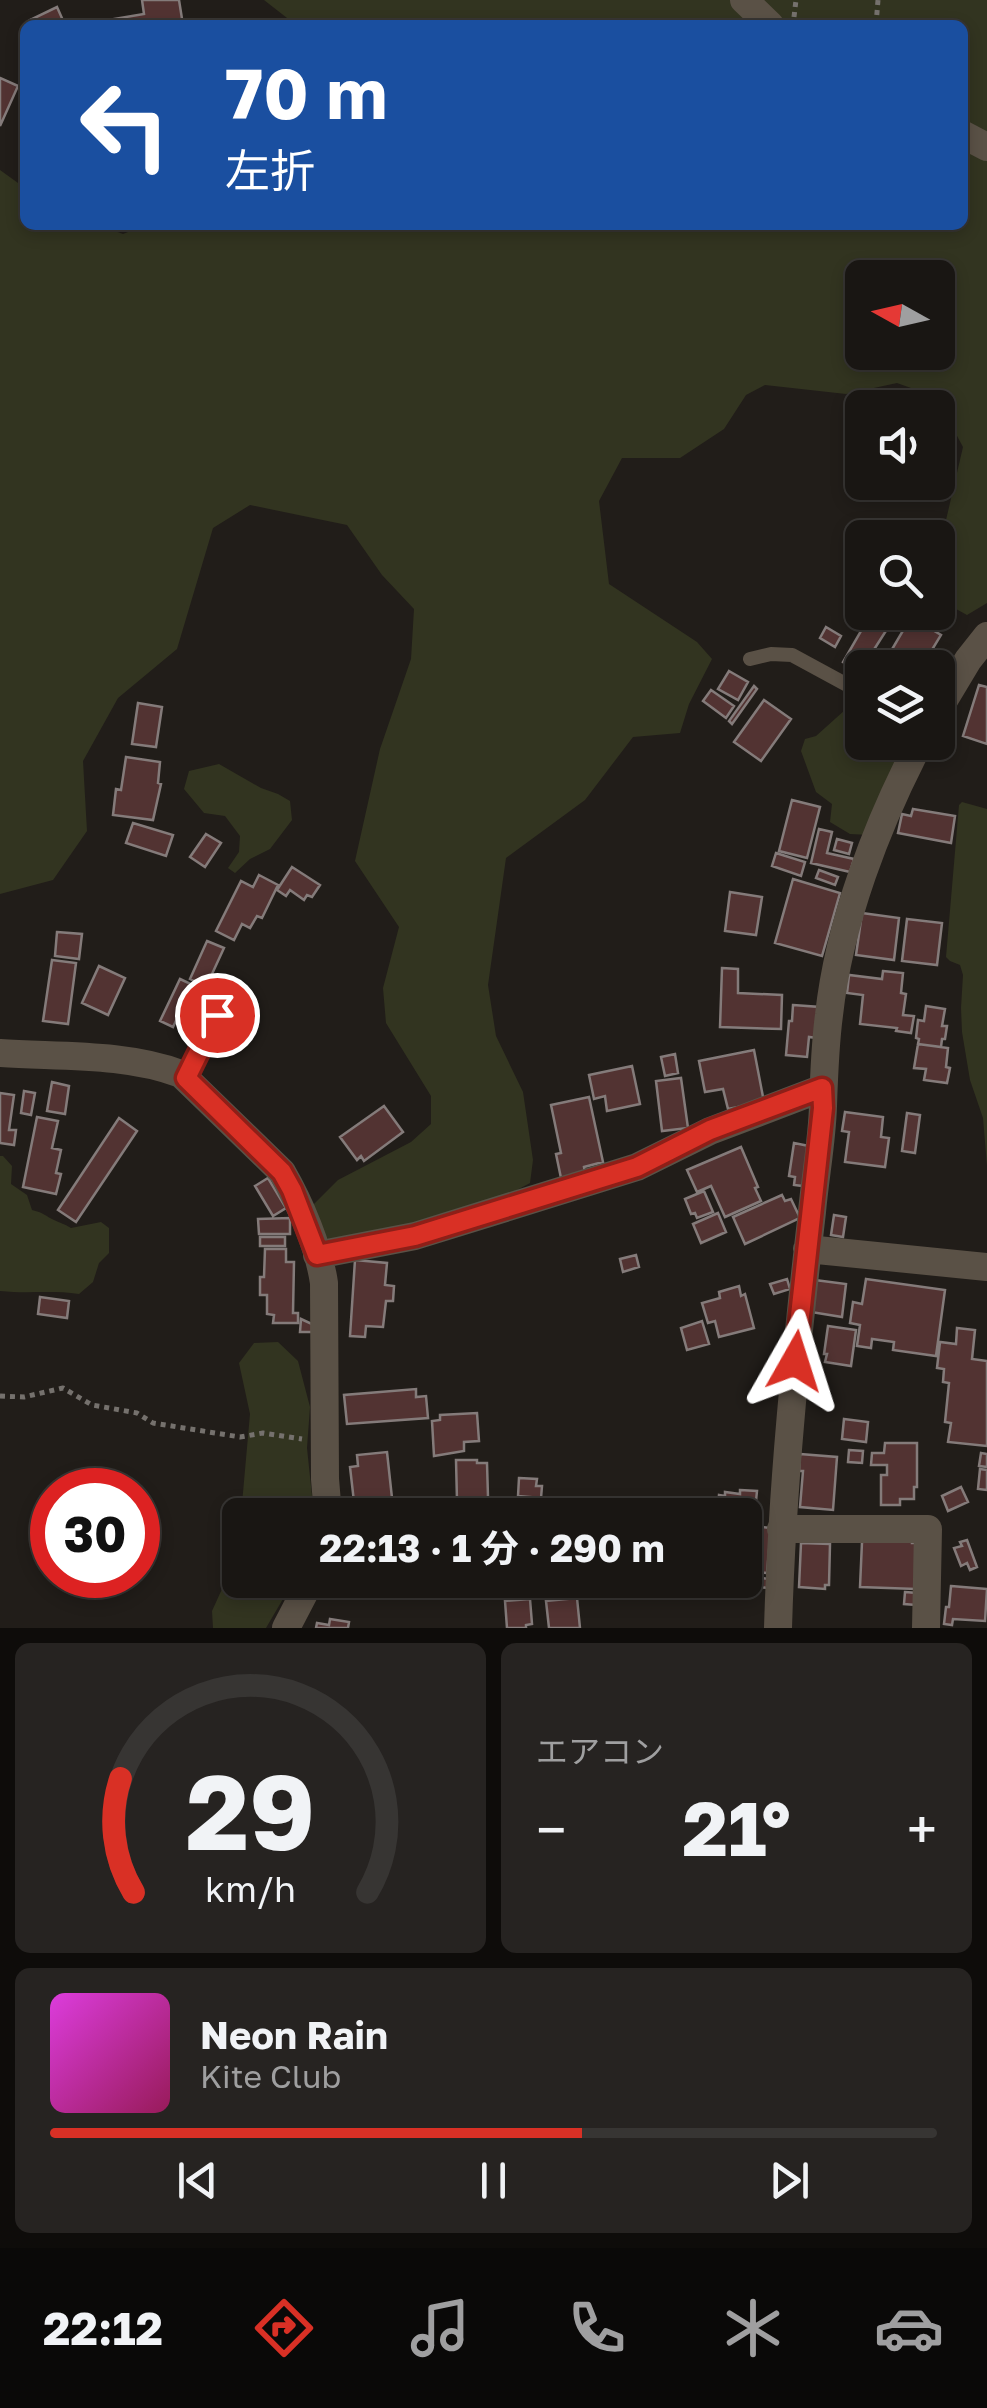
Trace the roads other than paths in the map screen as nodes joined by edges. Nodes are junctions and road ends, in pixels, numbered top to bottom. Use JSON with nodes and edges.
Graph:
{"nodes":[{"id":1,"x":744,"y":0,"type":"edge"},
{"id":2,"x":765,"y":20,"type":"edge"},
{"id":3,"x":987,"y":636,"type":"edge"},
{"id":4,"x":750,"y":658,"type":"dead end"},
{"id":5,"x":978,"y":664,"type":"edge"},
{"id":6,"x":845,"y":684,"type":"edge"},
{"id":7,"x":955,"y":690,"type":"edge"},
{"id":8,"x":912,"y":760,"type":"edge"},
{"id":9,"x":228,"y":995,"type":"dead end"},
{"id":10,"x":0,"y":1053,"type":"edge"},
{"id":11,"x":186,"y":1078,"type":"junction"},
{"id":12,"x":822,"y":1088,"type":"junction"},
{"id":13,"x":808,"y":1248,"type":"junction"},
{"id":14,"x":317,"y":1255,"type":"junction"},
{"id":15,"x":987,"y":1267,"type":"edge"},
{"id":16,"x":327,"y":1498,"type":"edge"},
{"id":17,"x":781,"y":1529,"type":"junction"},
{"id":18,"x":301,"y":1598,"type":"edge"},
{"id":19,"x":286,"y":1628,"type":"edge"},
{"id":20,"x":778,"y":1628,"type":"edge"},
{"id":21,"x":926,"y":1628,"type":"edge"}],
"edges":[{"from":1,"to":2,"type":"street"},
{"from":3,"to":5,"type":"street"},
{"from":4,"to":6,"type":"lane"},
{"from":5,"to":7,"type":"street"},
{"from":8,"to":12,"type":"street"},
{"from":9,"to":11,"type":"lane"},
{"from":10,"to":11,"type":"street"},
{"from":11,"to":14,"type":"street"},
{"from":12,"to":13,"type":"street"},
{"from":12,"to":14,"type":"street"},
{"from":13,"to":15,"type":"street"},
{"from":13,"to":17,"type":"street"},
{"from":14,"to":16,"type":"street"},
{"from":17,"to":20,"type":"street"},
{"from":17,"to":21,"type":"street"},
{"from":18,"to":19,"type":"street"}]}
